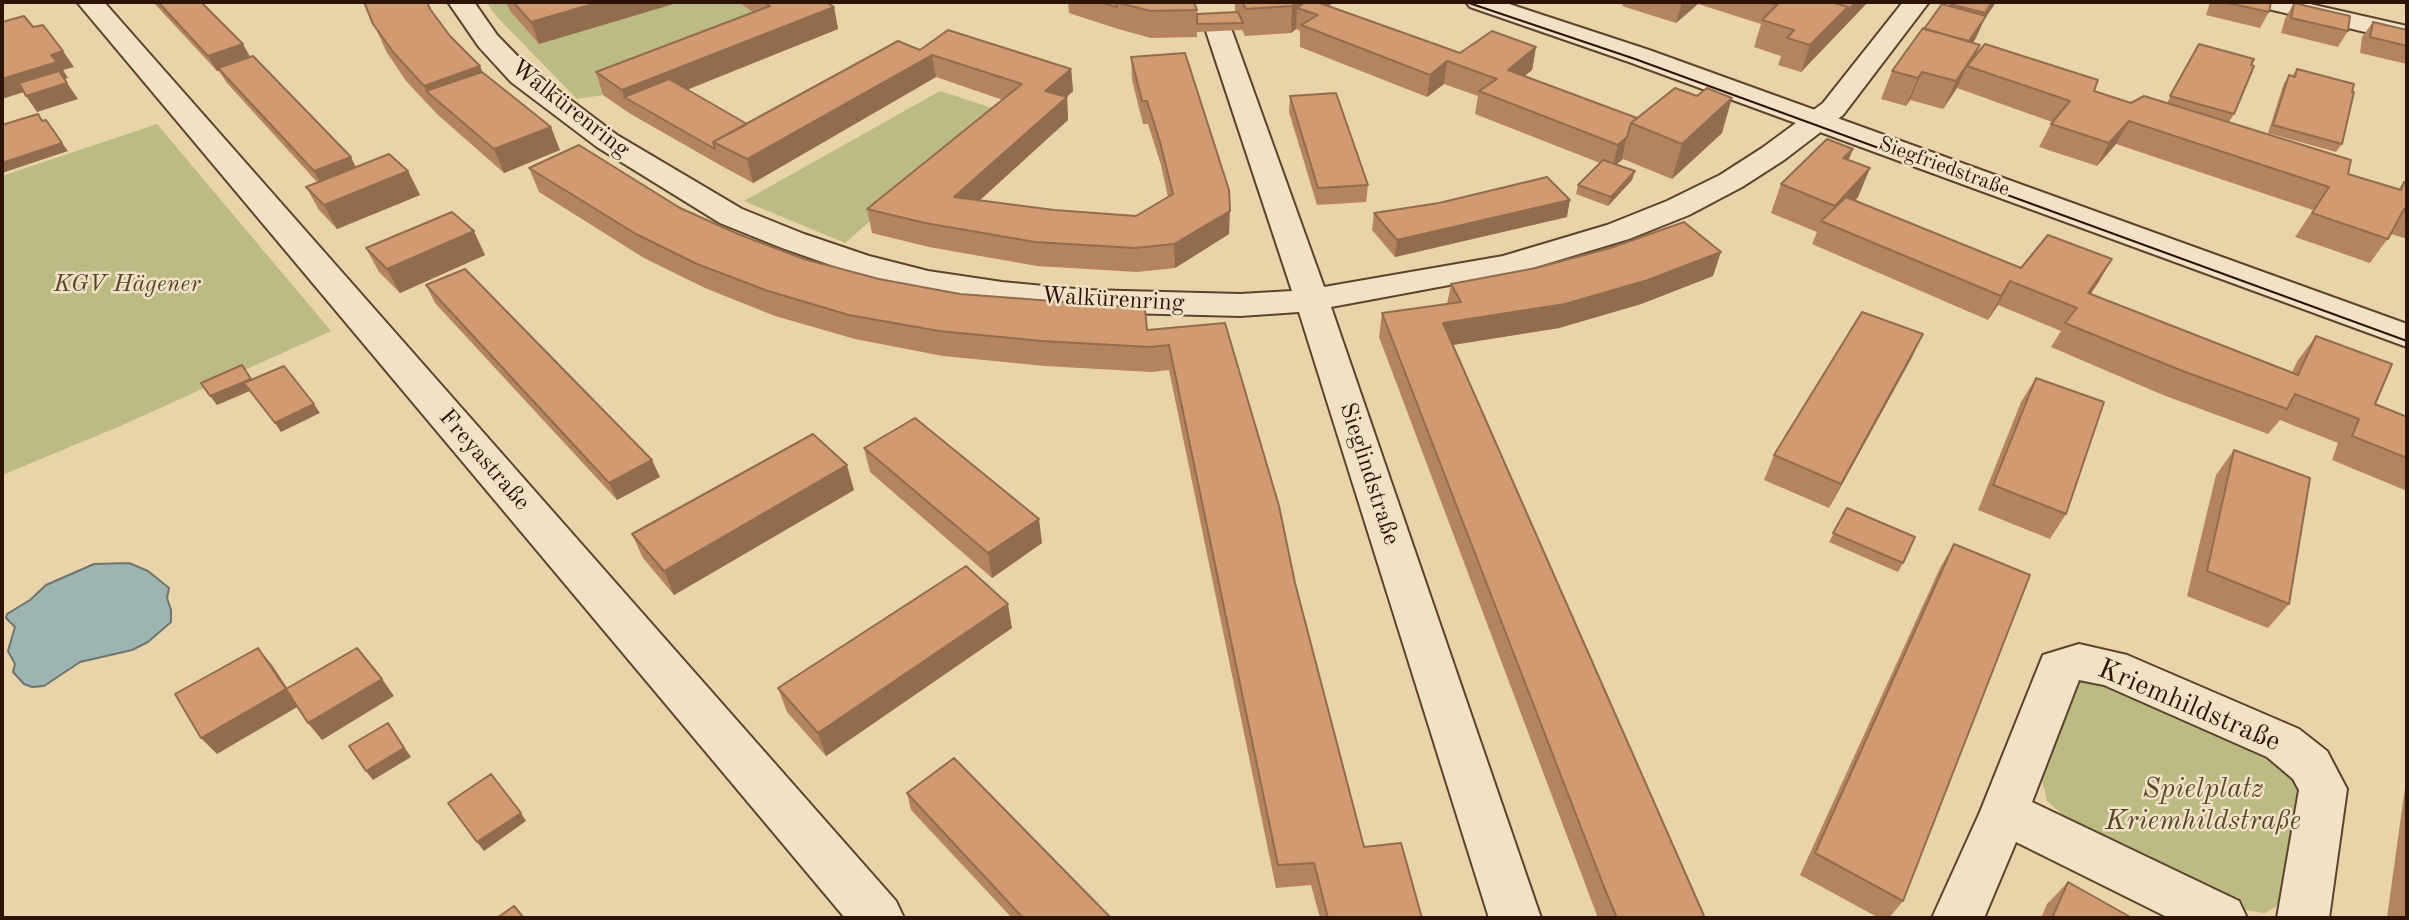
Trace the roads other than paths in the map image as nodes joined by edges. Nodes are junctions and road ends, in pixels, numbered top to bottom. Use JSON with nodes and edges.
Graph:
{"nodes":[{"id":1,"x":90,"y":2,"type":"edge"},
{"id":2,"x":461,"y":2,"type":"edge"},
{"id":3,"x":1479,"y":2,"type":"edge"},
{"id":4,"x":1916,"y":2,"type":"edge"},
{"id":5,"x":2269,"y":2,"type":"edge"},
{"id":6,"x":1214,"y":21,"type":"edge"},
{"id":7,"x":2407,"y":34,"type":"edge"},
{"id":8,"x":1818,"y":121,"type":"junction"},
{"id":9,"x":1312,"y":299,"type":"junction"},
{"id":10,"x":2407,"y":336,"type":"edge"},
{"id":11,"x":2004,"y":812,"type":"junction"},
{"id":12,"x":878,"y":918,"type":"edge"},
{"id":13,"x":1515,"y":918,"type":"edge"},
{"id":14,"x":1958,"y":918,"type":"edge"},
{"id":15,"x":2221,"y":918,"type":"edge"},
{"id":16,"x":2302,"y":918,"type":"edge"}],
"edges":[{"from":1,"to":12,"type":"street","name":"Freyastraße"},
{"from":2,"to":9,"type":"street","name":"Walkürenring"},
{"from":3,"to":8,"type":"street","name":"Siegfriedstraße"},
{"from":4,"to":8,"type":"street","name":"Walkürenring"},
{"from":5,"to":7,"type":"street"},
{"from":6,"to":9,"type":"street","name":"Sieglindstraße"},
{"from":8,"to":9,"type":"street","name":"Walkürenring"},
{"from":8,"to":10,"type":"street","name":"Siegfriedstraße"},
{"from":9,"to":13,"type":"street","name":"Sieglindstraße"},
{"from":11,"to":14,"type":"street","name":"Kriemhildstraße"},
{"from":11,"to":15,"type":"street"},
{"from":11,"to":16,"type":"street","name":"Kriemhildstraße"}]}
